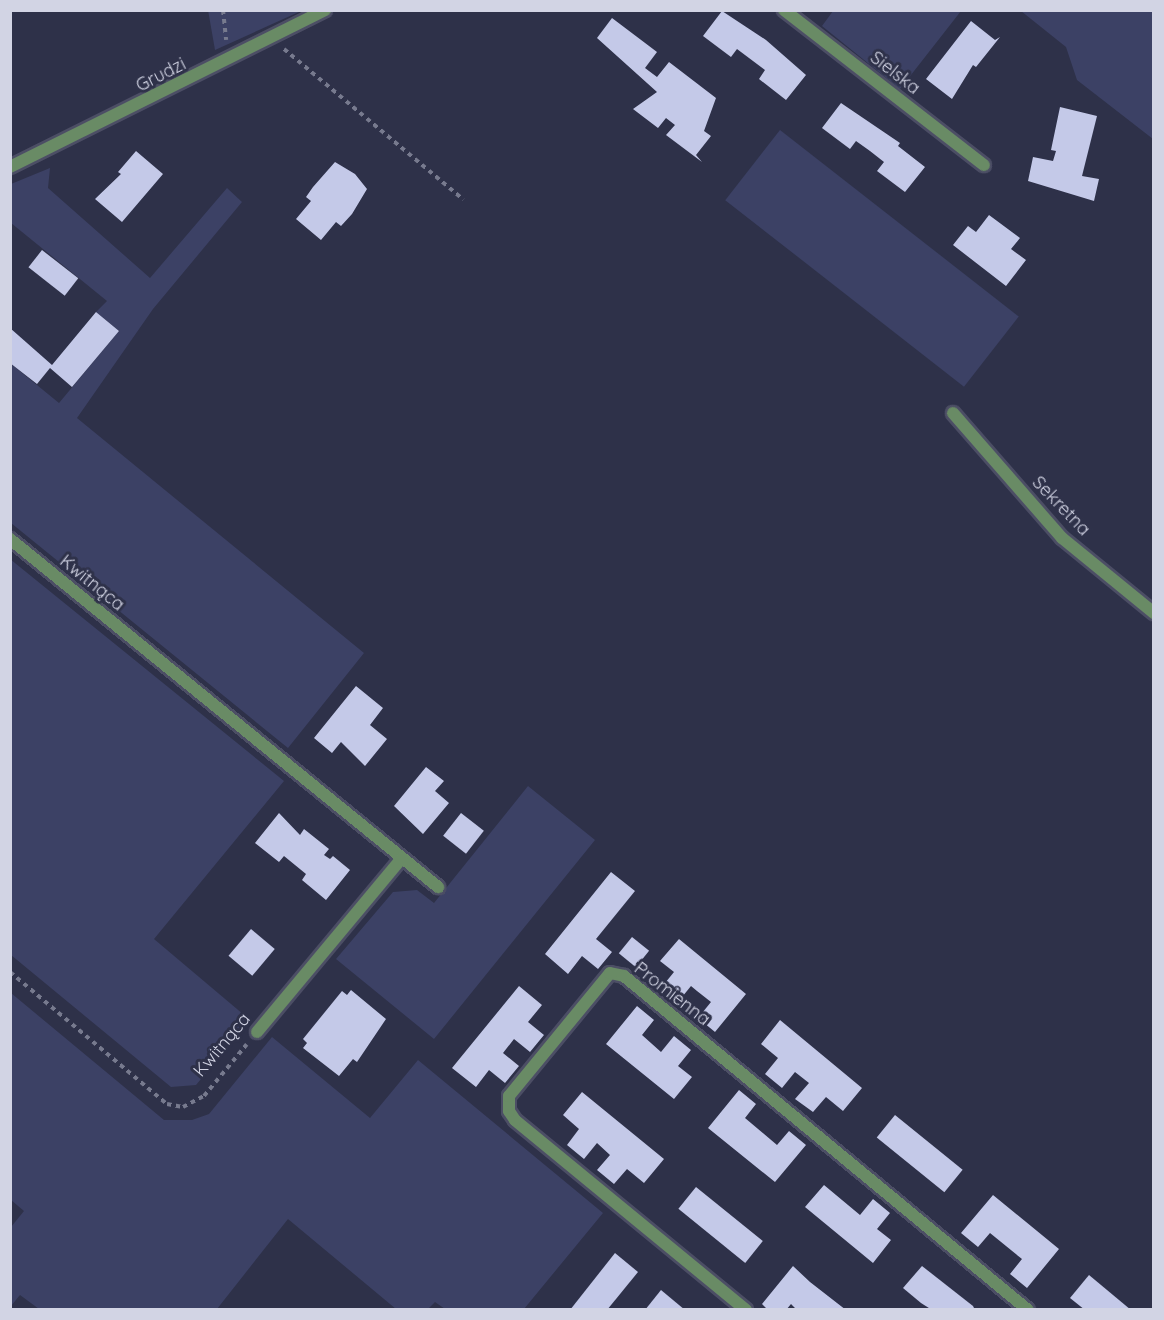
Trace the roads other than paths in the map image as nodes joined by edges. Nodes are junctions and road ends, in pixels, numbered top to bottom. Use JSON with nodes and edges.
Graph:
{"nodes":[{"id":1,"x":325,"y":10,"type":"edge"},
{"id":2,"x":784,"y":10,"type":"edge"},
{"id":3,"x":984,"y":165,"type":"dead end"},
{"id":4,"x":10,"y":167,"type":"edge"},
{"id":5,"x":953,"y":413,"type":"dead end"},
{"id":6,"x":10,"y":539,"type":"edge"},
{"id":7,"x":1154,"y":613,"type":"edge"},
{"id":8,"x":402,"y":858,"type":"junction"},
{"id":9,"x":438,"y":887,"type":"dead end"},
{"id":10,"x":257,"y":1032,"type":"road end"},
{"id":11,"x":746,"y":1310,"type":"edge"},
{"id":12,"x":1028,"y":1310,"type":"edge"}],
"edges":[{"from":1,"to":4,"type":"street","name":"Grudzi"},
{"from":2,"to":3,"type":"street","name":"Sielska"},
{"from":5,"to":7,"type":"street","name":"Sekretna"},
{"from":6,"to":8,"type":"street","name":"Kwitnąca"},
{"from":8,"to":9,"type":"street","name":"Kwitnąca"},
{"from":8,"to":10,"type":"street","name":"Kwitnąca"},
{"from":11,"to":12,"type":"street","name":"Promienna"}]}
